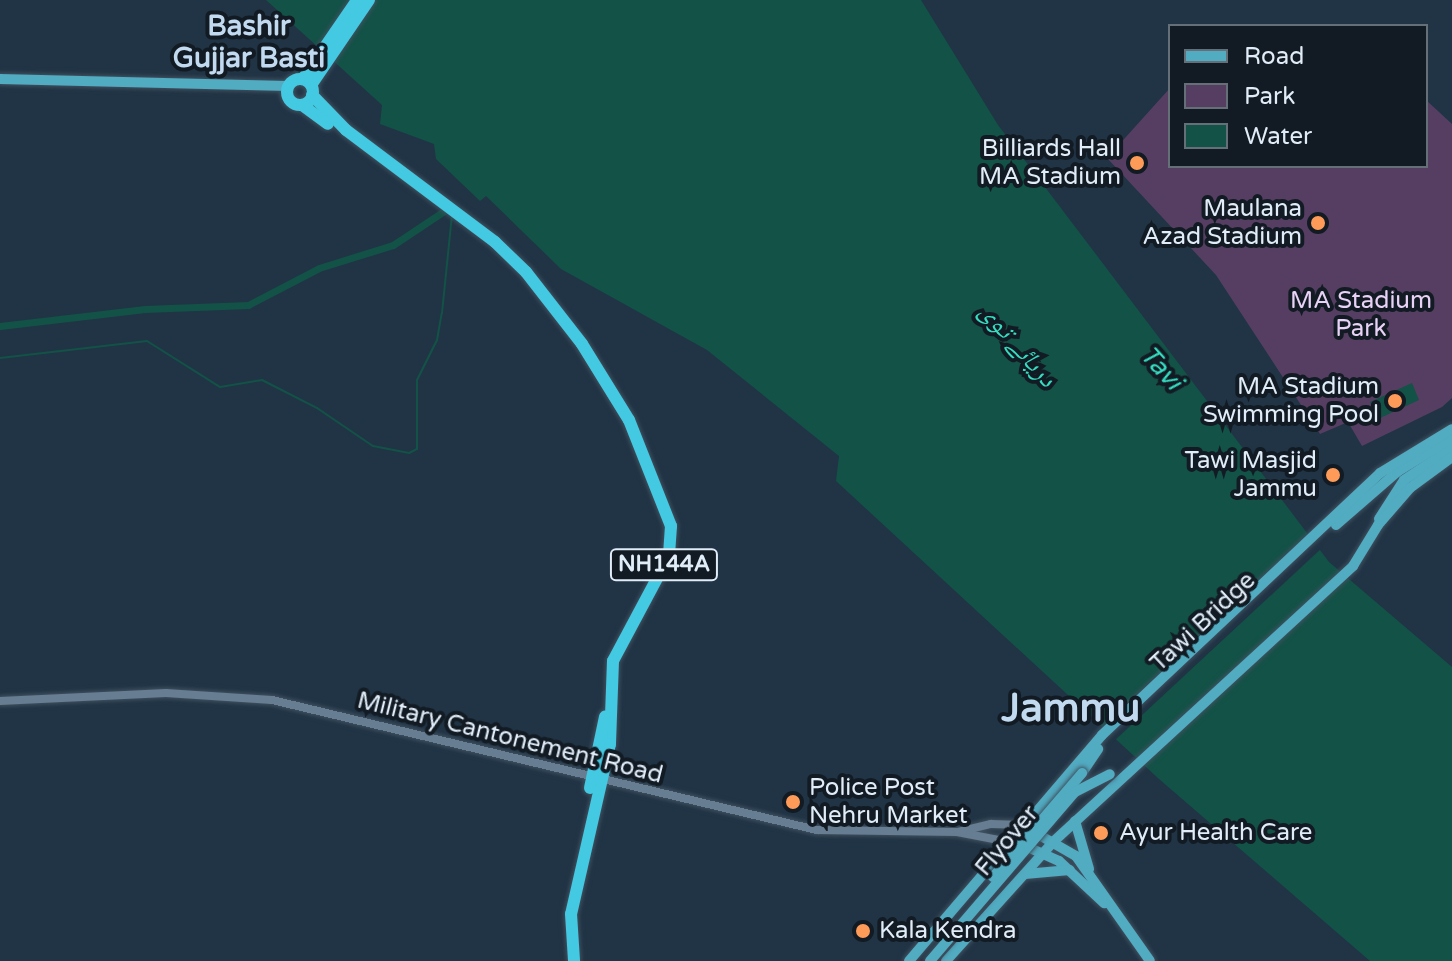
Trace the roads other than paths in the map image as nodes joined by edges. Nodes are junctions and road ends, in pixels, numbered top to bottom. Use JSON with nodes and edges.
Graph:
{"nodes":[{"id":1,"x":357,"y":0,"type":"edge"},
{"id":2,"x":369,"y":0,"type":"edge"},
{"id":3,"x":0,"y":79,"type":"edge"},
{"id":4,"x":287,"y":89,"type":"junction"},
{"id":5,"x":307,"y":91,"type":"junction"},
{"id":6,"x":1452,"y":429,"type":"edge"},
{"id":7,"x":1452,"y":448,"type":"edge"},
{"id":8,"x":1330,"y":526,"type":"junction"},
{"id":9,"x":0,"y":701,"type":"edge"},
{"id":10,"x":1104,"y":738,"type":"junction"},
{"id":11,"x":1098,"y":749,"type":"junction"},
{"id":12,"x":1134,"y":769,"type":"junction"},
{"id":13,"x":1065,"y":777,"type":"junction"},
{"id":14,"x":596,"y":780,"type":"junction"},
{"id":15,"x":1075,"y":821,"type":"junction"},
{"id":16,"x":1023,"y":825,"type":"junction"},
{"id":17,"x":957,"y":832,"type":"junction"},
{"id":18,"x":1009,"y":842,"type":"junction"},
{"id":19,"x":1053,"y":842,"type":"junction"},
{"id":20,"x":1044,"y":854,"type":"junction"},
{"id":21,"x":994,"y":862,"type":"junction"},
{"id":22,"x":1070,"y":870,"type":"junction"},
{"id":23,"x":1024,"y":874,"type":"junction"},
{"id":24,"x":1094,"y":883,"type":"junction"},
{"id":25,"x":1003,"y":897,"type":"junction"},
{"id":26,"x":1104,"y":903,"type":"junction"},
{"id":27,"x":566,"y":961,"type":"edge"},
{"id":28,"x":574,"y":961,"type":"edge"},
{"id":29,"x":909,"y":961,"type":"edge"},
{"id":30,"x":923,"y":961,"type":"edge"},
{"id":31,"x":930,"y":961,"type":"edge"},
{"id":32,"x":946,"y":961,"type":"edge"},
{"id":33,"x":1150,"y":961,"type":"edge"}],
"edges":[{"from":1,"to":5,"type":"highway"},
{"from":2,"to":5,"type":"highway"},
{"from":3,"to":4,"type":"main road"},
{"from":4,"to":5,"type":"highway"},
{"from":4,"to":5,"type":"highway","number":"NH144A"},
{"from":5,"to":14,"type":"highway","number":"NH144A"},
{"from":6,"to":8,"type":"main road"},
{"from":7,"to":8,"type":"main road"},
{"from":7,"to":12,"type":"main road"},
{"from":8,"to":10,"type":"main road","name":"Tawi Bridge"},
{"from":9,"to":14,"type":"street","name":"Military Cantonement Road"},
{"from":10,"to":11,"type":"main road","name":"Tawi Bridge"},
{"from":10,"to":13,"type":"main road"},
{"from":11,"to":13,"type":"main road","name":"Tawi Bridge"},
{"from":11,"to":30,"type":"main road","name":"Flyover","bridge":true},
{"from":12,"to":15,"type":"main road"},
{"from":12,"to":31,"type":"main road","name":"Flyover","bridge":true},
{"from":13,"to":16,"type":"main road"},
{"from":14,"to":17,"type":"street","name":"Military Cantonement Road"},
{"from":14,"to":27,"type":"highway","number":"NH144A"},
{"from":14,"to":28,"type":"highway","number":"NH144A"},
{"from":15,"to":19,"type":"main road"},
{"from":15,"to":24,"type":"main road"},
{"from":16,"to":17,"type":"street"},
{"from":16,"to":18,"type":"main road"},
{"from":16,"to":19,"type":"main road"},
{"from":17,"to":18,"type":"street","name":"Military Cantonement Road"},
{"from":18,"to":20,"type":"main road"},
{"from":18,"to":21,"type":"main road"},
{"from":19,"to":20,"type":"main road"},
{"from":19,"to":24,"type":"main road"},
{"from":20,"to":22,"type":"main road"},
{"from":20,"to":23,"type":"main road"},
{"from":21,"to":25,"type":"main road"},
{"from":21,"to":29,"type":"main road"},
{"from":22,"to":23,"type":"main road"},
{"from":22,"to":26,"type":"main road"},
{"from":23,"to":25,"type":"main road"},
{"from":24,"to":26,"type":"main road"},
{"from":25,"to":32,"type":"main road"},
{"from":26,"to":33,"type":"main road"}]}
